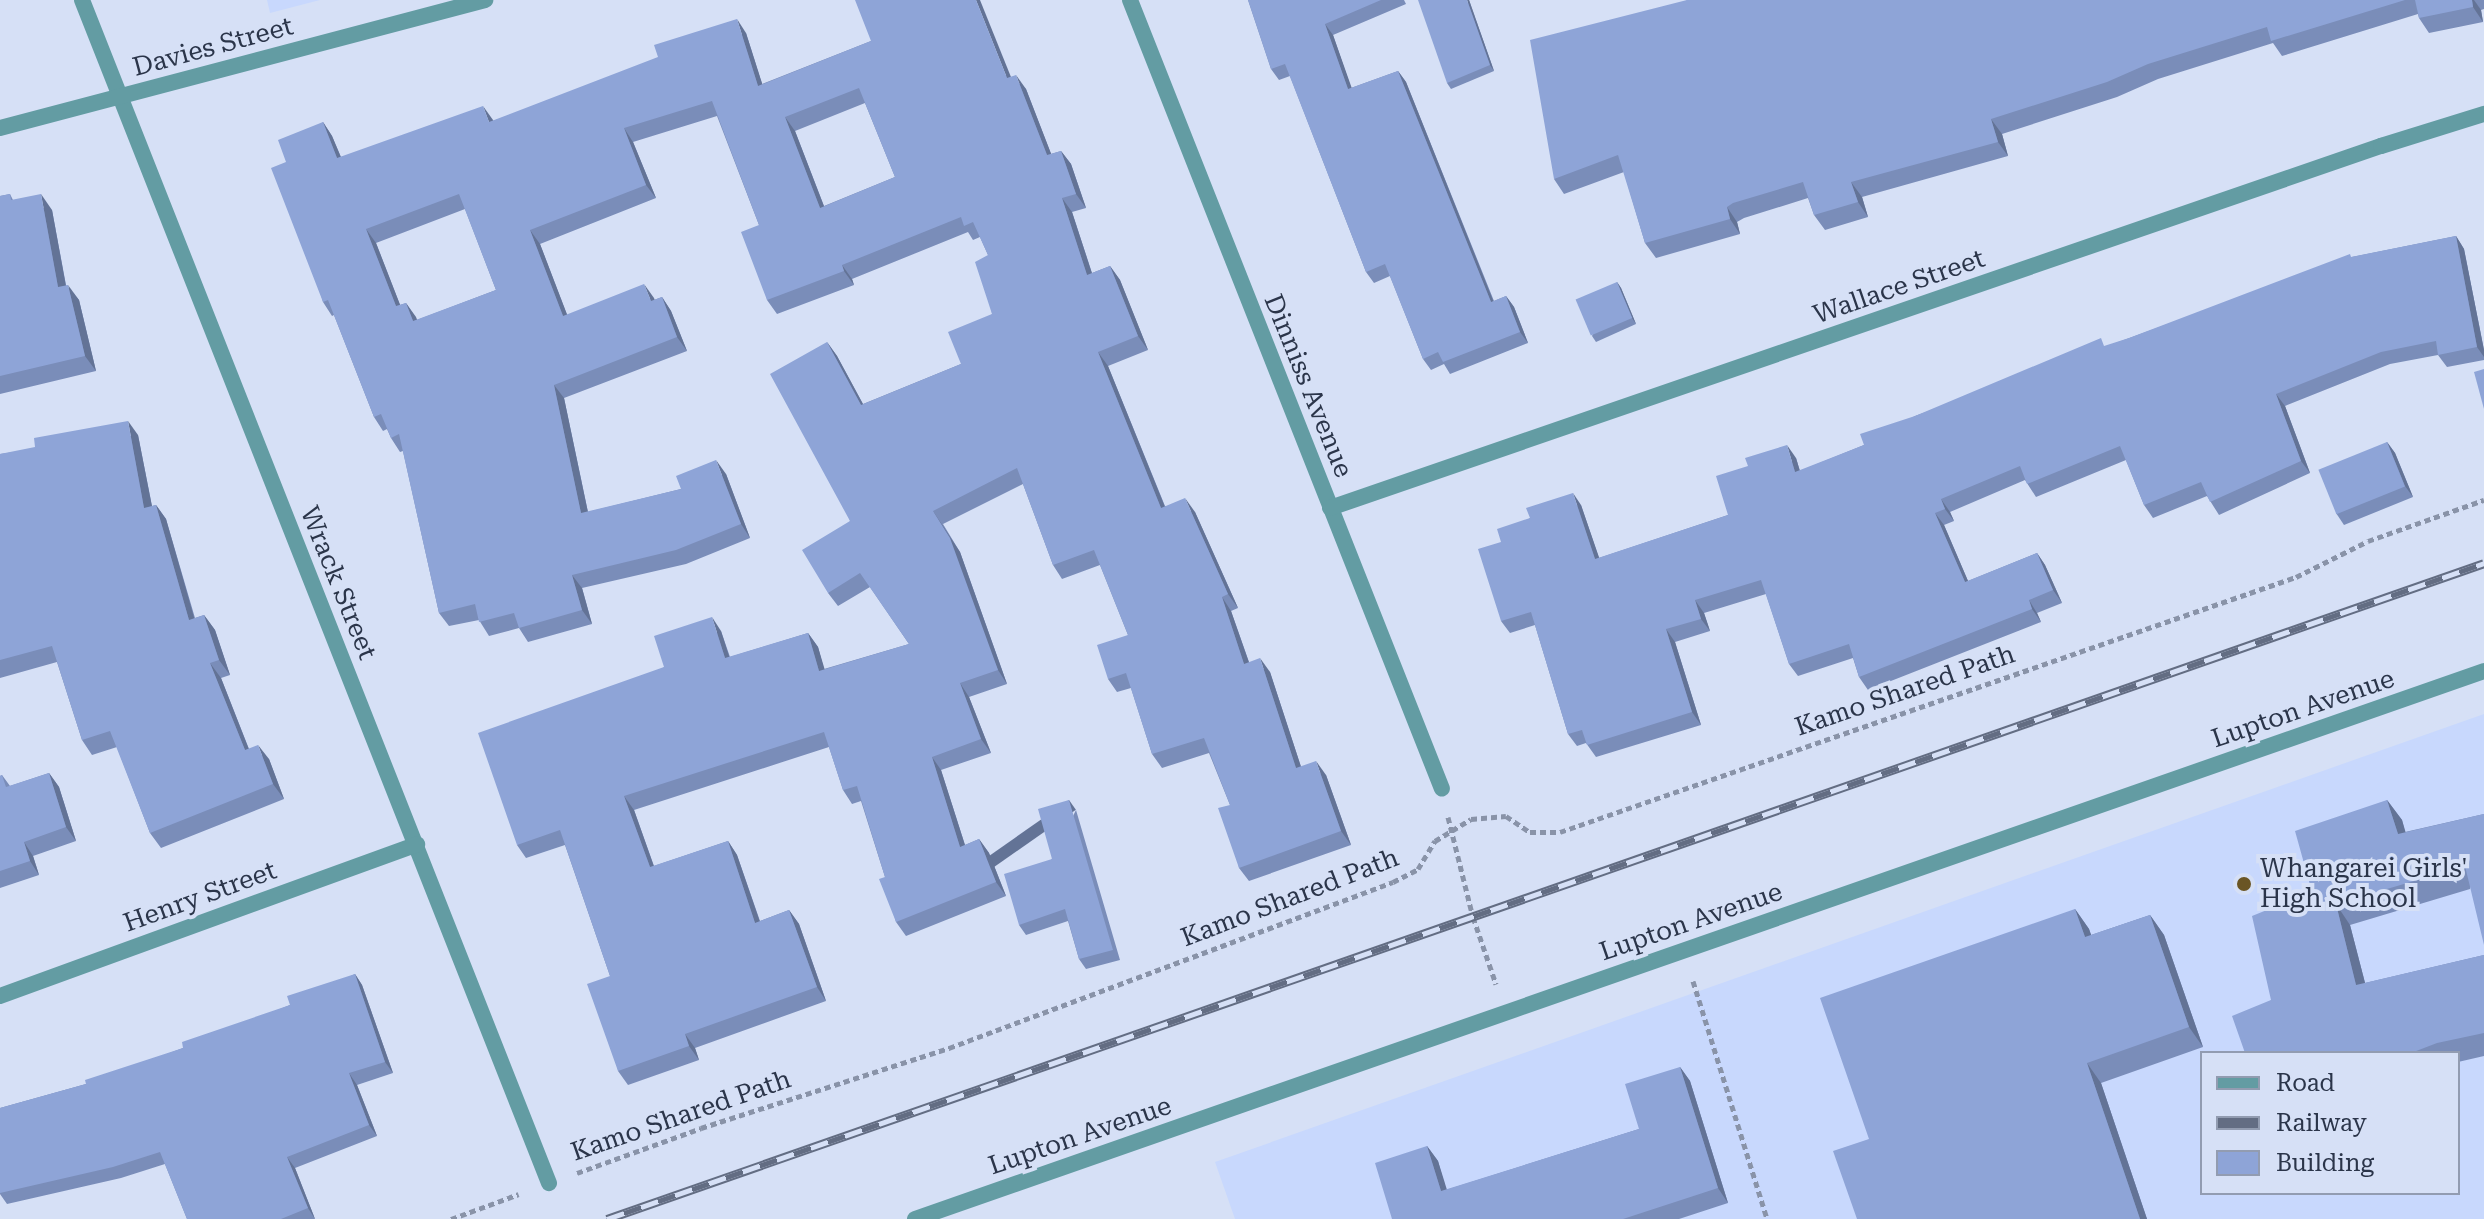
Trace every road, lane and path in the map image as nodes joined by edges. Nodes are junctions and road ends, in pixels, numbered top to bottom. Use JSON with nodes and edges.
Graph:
{"nodes":[{"id":1,"x":82,"y":0,"type":"edge"},
{"id":2,"x":485,"y":0,"type":"edge"},
{"id":3,"x":1130,"y":0,"type":"edge"},
{"id":4,"x":118,"y":97,"type":"junction"},
{"id":5,"x":2484,"y":114,"type":"edge"},
{"id":6,"x":0,"y":128,"type":"edge"},
{"id":7,"x":2484,"y":500,"type":"edge"},
{"id":8,"x":1330,"y":508,"type":"junction"},
{"id":9,"x":2484,"y":671,"type":"edge"},
{"id":10,"x":1442,"y":789,"type":"joint"},
{"id":11,"x":1450,"y":829,"type":"junction"},
{"id":12,"x":417,"y":844,"type":"junction"},
{"id":13,"x":1683,"y":950,"type":"junction"},
{"id":14,"x":0,"y":996,"type":"edge"},
{"id":15,"x":1507,"y":1011,"type":"junction"},
{"id":16,"x":549,"y":1183,"type":"junction"},
{"id":17,"x":451,"y":1219,"type":"edge"},
{"id":18,"x":915,"y":1219,"type":"edge"},
{"id":19,"x":1767,"y":1219,"type":"edge"}],
"edges":[{"from":1,"to":4,"type":"street","name":"Wrack Street"},
{"from":2,"to":4,"type":"street","name":"Davies Street"},
{"from":3,"to":8,"type":"street","name":"Dinniss Avenue"},
{"from":4,"to":6,"type":"street","name":"Davies Street"},
{"from":4,"to":12,"type":"street","name":"Wrack Street"},
{"from":5,"to":8,"type":"street","name":"Wallace Street"},
{"from":7,"to":11,"type":"path","name":"Kamo Shared Path"},
{"from":8,"to":10,"type":"street","name":"Dinniss Avenue"},
{"from":9,"to":13,"type":"street","name":"Lupton Avenue"},
{"from":10,"to":11,"type":"path"},
{"from":11,"to":15,"type":"path"},
{"from":11,"to":16,"type":"path","name":"Kamo Shared Path"},
{"from":12,"to":14,"type":"street","name":"Henry Street"},
{"from":12,"to":16,"type":"street","name":"Wrack Street"},
{"from":13,"to":15,"type":"street","name":"Lupton Avenue"},
{"from":13,"to":19,"type":"path"},
{"from":15,"to":18,"type":"street","name":"Lupton Avenue"},
{"from":16,"to":17,"type":"path","name":"Kamo Shared Path"}]}
